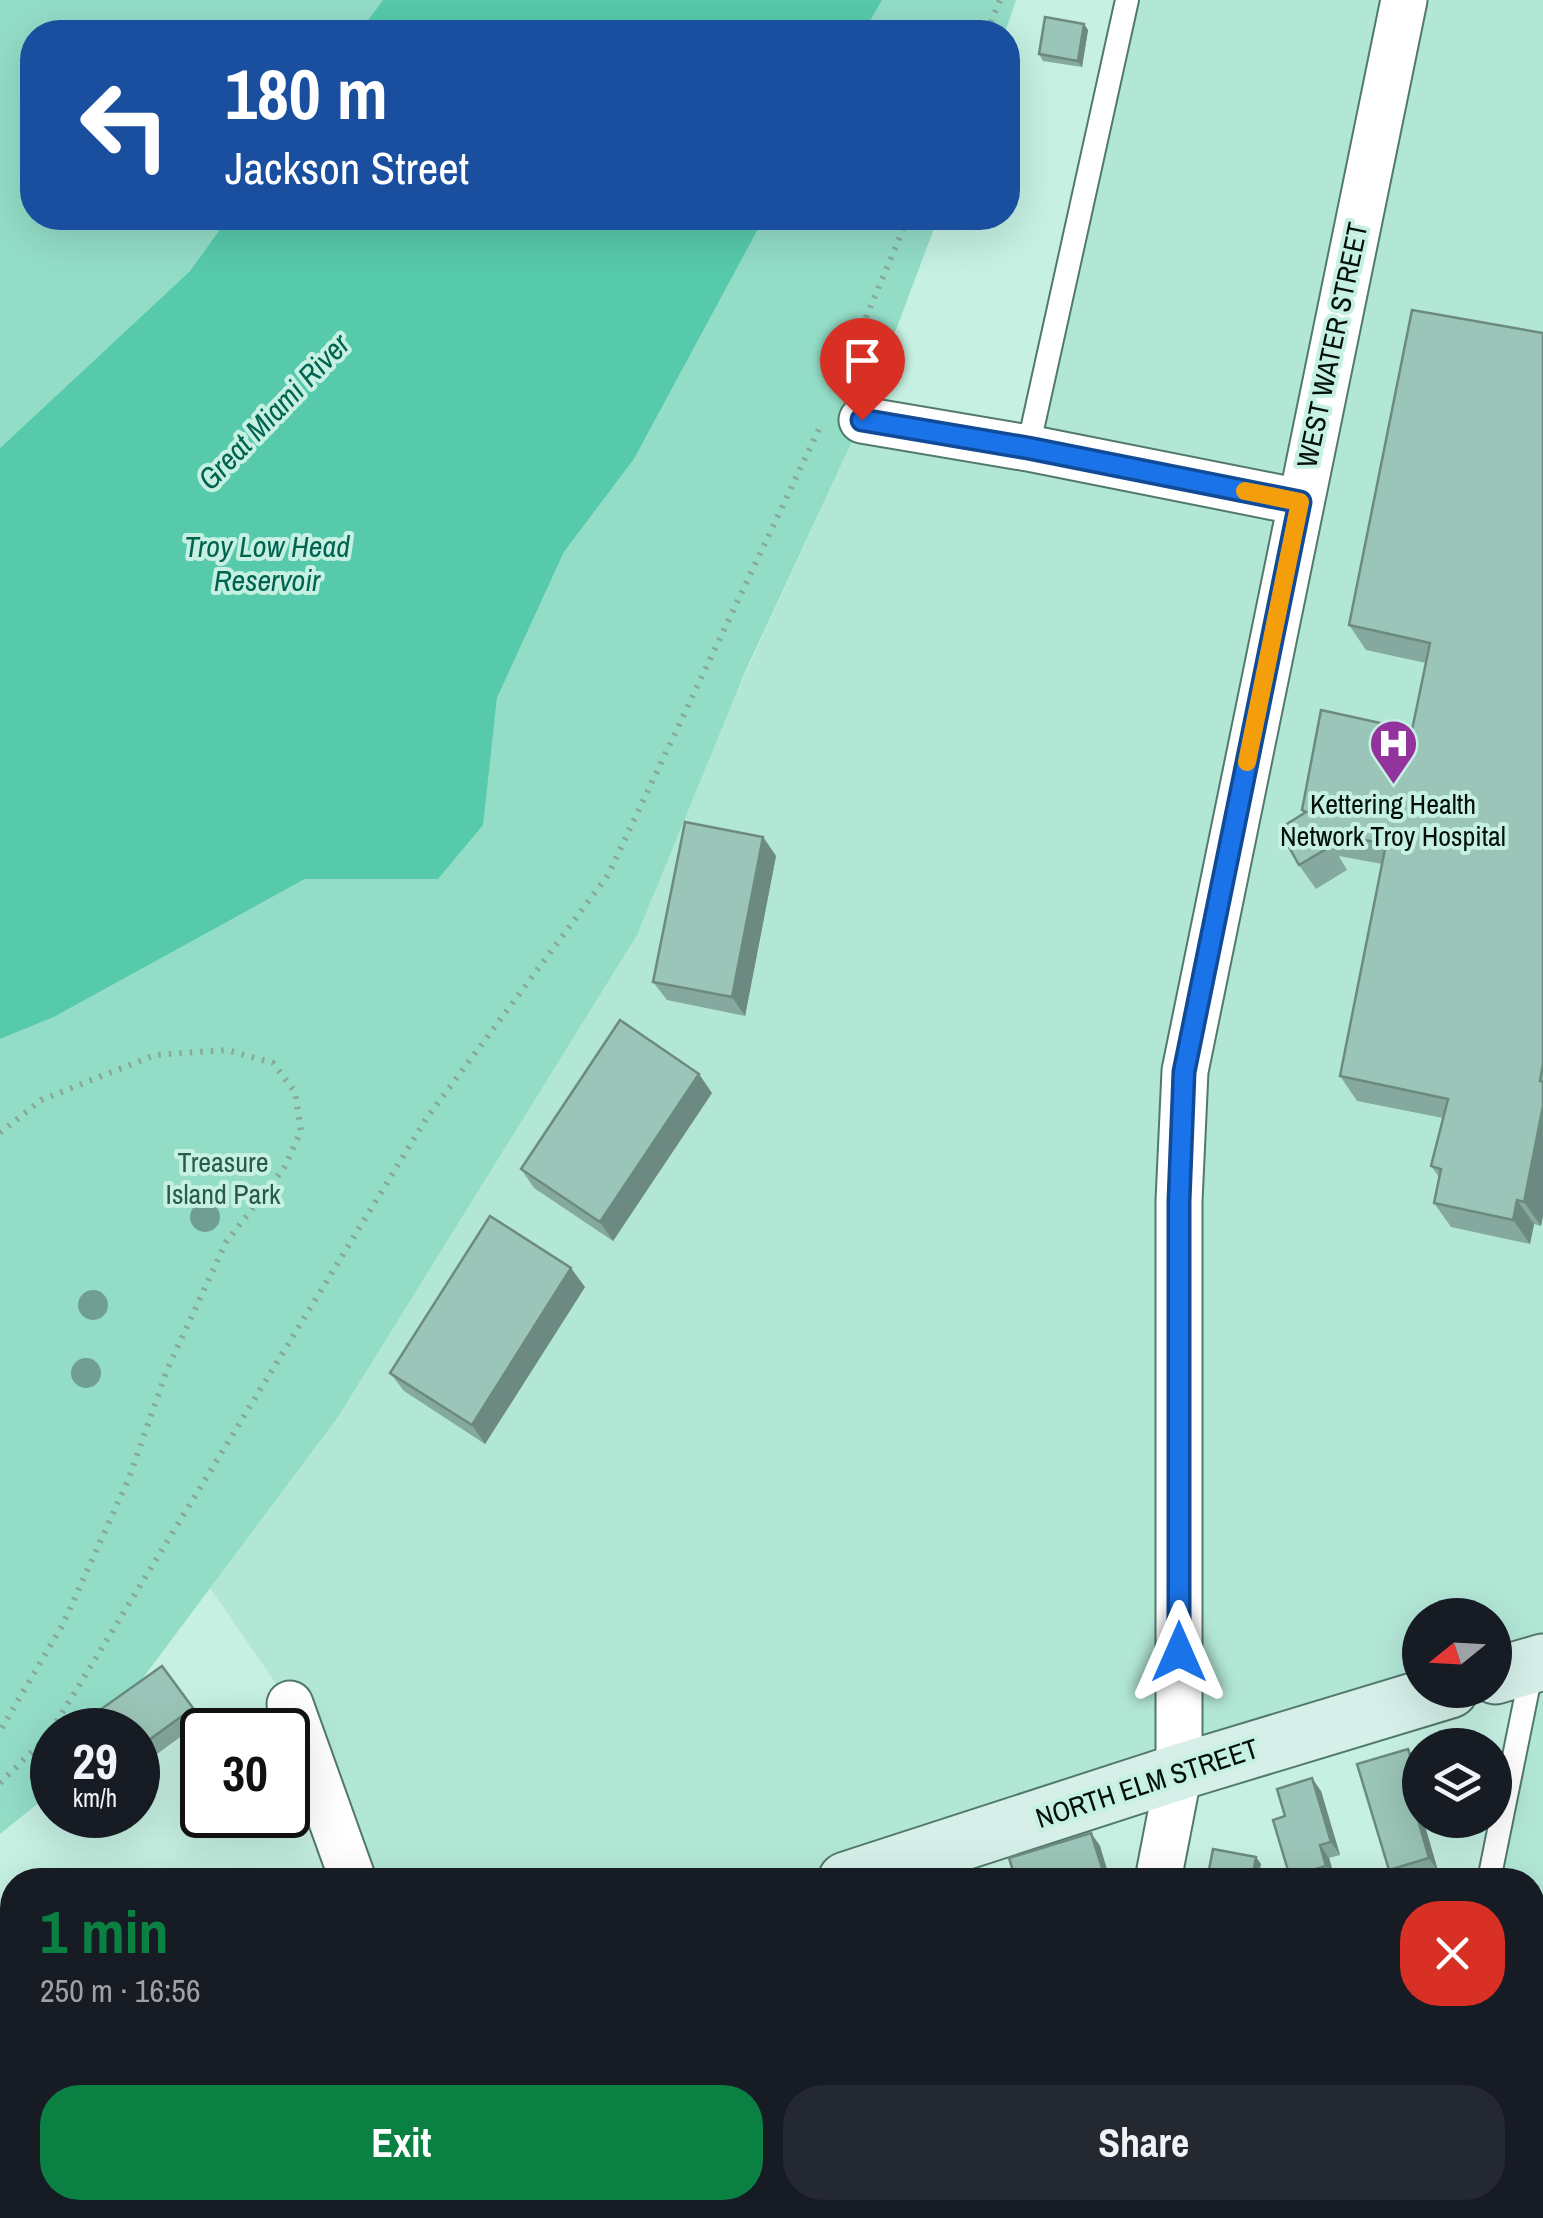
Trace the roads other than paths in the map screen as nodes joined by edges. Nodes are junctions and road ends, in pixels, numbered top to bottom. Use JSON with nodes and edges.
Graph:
{"nodes":[{"id":1,"x":1127,"y":0,"type":"edge"},
{"id":2,"x":1404,"y":0,"type":"edge"},
{"id":3,"x":839,"y":413,"type":"road end"},
{"id":4,"x":1028,"y":448,"type":"junction"},
{"id":5,"x":1300,"y":502,"type":"junction"},
{"id":6,"x":1524,"y":1668,"type":"edge"},
{"id":7,"x":290,"y":1704,"type":"dead end"},
{"id":8,"x":1402,"y":1705,"type":"edge"},
{"id":9,"x":1179,"y":1772,"type":"junction"},
{"id":10,"x":349,"y":1868,"type":"edge"},
{"id":11,"x":883,"y":1868,"type":"edge"},
{"id":12,"x":1160,"y":1868,"type":"edge"},
{"id":13,"x":1491,"y":1868,"type":"edge"}],
"edges":[{"from":1,"to":4,"type":"lane"},
{"from":2,"to":5,"type":"street","name":"WEST WATER STREET"},
{"from":3,"to":4,"type":"street"},
{"from":4,"to":5,"type":"street"},
{"from":5,"to":9,"type":"street","name":"WEST WATER STREET"},
{"from":6,"to":13,"type":"lane"},
{"from":7,"to":10,"type":"street"},
{"from":8,"to":9,"type":"main road","name":"NORTH ELM STREET"},
{"from":9,"to":11,"type":"main road","name":"NORTH ELM STREET"},
{"from":9,"to":12,"type":"street","name":"WEST WATER STREET"}]}
